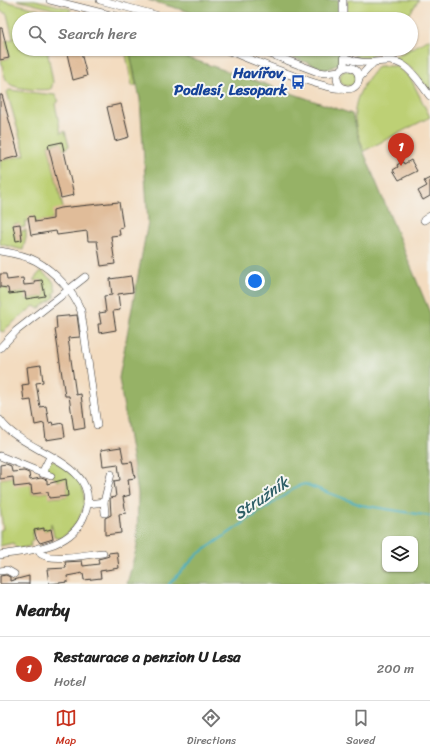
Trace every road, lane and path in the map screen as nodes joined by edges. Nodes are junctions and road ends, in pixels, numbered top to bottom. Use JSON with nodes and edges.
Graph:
{"nodes":[{"id":1,"x":50,"y":0,"type":"edge"},
{"id":2,"x":100,"y":0,"type":"edge"},
{"id":3,"x":342,"y":0,"type":"edge"},
{"id":4,"x":98,"y":12,"type":"edge"},
{"id":5,"x":144,"y":12,"type":"edge"},
{"id":6,"x":343,"y":12,"type":"edge"},
{"id":7,"x":243,"y":56,"type":"edge"},
{"id":8,"x":276,"y":56,"type":"edge"},
{"id":9,"x":347,"y":56,"type":"edge"},
{"id":10,"x":351,"y":56,"type":"edge"},
{"id":11,"x":364,"y":63,"type":"junction"},
{"id":12,"x":373,"y":63,"type":"junction"},
{"id":13,"x":347,"y":69,"type":"junction"},
{"id":14,"x":359,"y":78,"type":"junction"},
{"id":15,"x":343,"y":88,"type":"junction"},
{"id":16,"x":430,"y":96,"type":"edge"},
{"id":17,"x":0,"y":250,"type":"edge"},
{"id":18,"x":85,"y":277,"type":"dead end"},
{"id":19,"x":69,"y":290,"type":"junction"},
{"id":20,"x":0,"y":348,"type":"edge"},
{"id":21,"x":1,"y":424,"type":"edge"},
{"id":22,"x":97,"y":425,"type":"dead end"},
{"id":23,"x":0,"y":456,"type":"edge"},
{"id":24,"x":50,"y":457,"type":"junction"},
{"id":25,"x":42,"y":473,"type":"junction"},
{"id":26,"x":112,"y":474,"type":"dead end"},
{"id":27,"x":51,"y":476,"type":"dead end"},
{"id":28,"x":104,"y":502,"type":"junction"},
{"id":29,"x":88,"y":504,"type":"junction"},
{"id":30,"x":105,"y":513,"type":"dead end"},
{"id":31,"x":38,"y":548,"type":"junction"},
{"id":32,"x":103,"y":553,"type":"dead end"},
{"id":33,"x":0,"y":555,"type":"edge"},
{"id":34,"x":0,"y":571,"type":"edge"},
{"id":35,"x":14,"y":574,"type":"dead end"}],
"edges":[{"from":1,"to":4,"type":"street"},
{"from":2,"to":5,"type":"street"},
{"from":3,"to":6,"type":"street"},
{"from":7,"to":15,"type":"street"},
{"from":8,"to":13,"type":"street"},
{"from":9,"to":13,"type":"street"},
{"from":10,"to":11,"type":"street"},
{"from":11,"to":12,"type":"street"},
{"from":11,"to":13,"type":"street"},
{"from":12,"to":14,"type":"street"},
{"from":12,"to":16,"type":"street"},
{"from":13,"to":14,"type":"street"},
{"from":13,"to":15,"type":"street"},
{"from":14,"to":15,"type":"street"},
{"from":17,"to":19,"type":"street"},
{"from":18,"to":19,"type":"street"},
{"from":19,"to":20,"type":"street"},
{"from":19,"to":22,"type":"street"},
{"from":21,"to":24,"type":"street"},
{"from":23,"to":25,"type":"street"},
{"from":24,"to":25,"type":"street"},
{"from":24,"to":29,"type":"street"},
{"from":25,"to":27,"type":"street"},
{"from":26,"to":28,"type":"street"},
{"from":28,"to":29,"type":"street"},
{"from":28,"to":30,"type":"street"},
{"from":29,"to":31,"type":"street"},
{"from":31,"to":32,"type":"street"},
{"from":31,"to":33,"type":"street"},
{"from":34,"to":35,"type":"street"}]}
